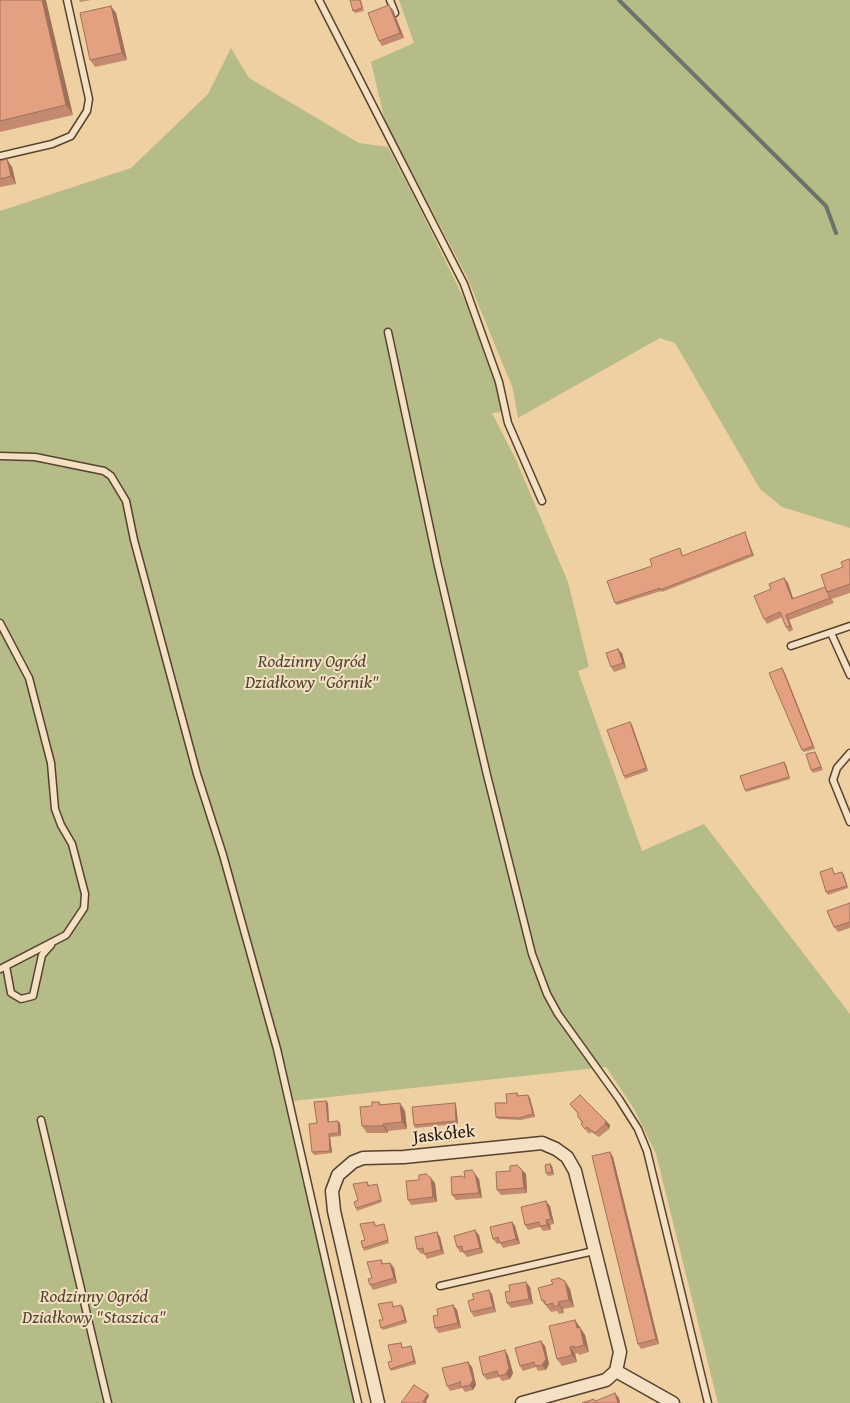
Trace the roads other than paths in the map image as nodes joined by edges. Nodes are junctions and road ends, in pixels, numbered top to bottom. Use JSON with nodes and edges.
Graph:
{"nodes":[{"id":1,"x":67,"y":0,"type":"edge"},
{"id":2,"x":319,"y":0,"type":"edge"},
{"id":3,"x":390,"y":0,"type":"edge"},
{"id":4,"x":395,"y":13,"type":"dead end"},
{"id":5,"x":0,"y":156,"type":"edge"},
{"id":6,"x":388,"y":332,"type":"dead end"},
{"id":7,"x":0,"y":456,"type":"edge"},
{"id":8,"x":542,"y":500,"type":"dead end"},
{"id":9,"x":0,"y":624,"type":"edge"},
{"id":10,"x":850,"y":626,"type":"edge"},
{"id":11,"x":831,"y":633,"type":"junction"},
{"id":12,"x":791,"y":646,"type":"dead end"},
{"id":13,"x":850,"y":675,"type":"edge"},
{"id":14,"x":850,"y":753,"type":"edge"},
{"id":15,"x":850,"y":822,"type":"edge"},
{"id":16,"x":54,"y":943,"type":"junction"},
{"id":17,"x":3,"y":967,"type":"edge"},
{"id":18,"x":41,"y":1120,"type":"dead end"},
{"id":19,"x":594,"y":1251,"type":"junction"},
{"id":20,"x":440,"y":1286,"type":"dead end"},
{"id":21,"x":616,"y":1371,"type":"junction"},
{"id":22,"x":108,"y":1403,"type":"edge"},
{"id":23,"x":358,"y":1403,"type":"edge"},
{"id":24,"x":378,"y":1403,"type":"edge"},
{"id":25,"x":522,"y":1403,"type":"edge"},
{"id":26,"x":673,"y":1403,"type":"edge"},
{"id":27,"x":708,"y":1403,"type":"edge"}],
"edges":[{"from":1,"to":5,"type":"lane"},
{"from":2,"to":8,"type":"lane"},
{"from":3,"to":4,"type":"lane"},
{"from":6,"to":27,"type":"lane"},
{"from":7,"to":23,"type":"lane"},
{"from":9,"to":16,"type":"lane"},
{"from":10,"to":11,"type":"lane"},
{"from":11,"to":12,"type":"lane"},
{"from":11,"to":13,"type":"lane"},
{"from":14,"to":15,"type":"lane"},
{"from":16,"to":17,"type":"lane"},
{"from":16,"to":17,"type":"lane"},
{"from":18,"to":22,"type":"lane"},
{"from":19,"to":20,"type":"lane"},
{"from":19,"to":21,"type":"street","name":"Jaskółek"},
{"from":19,"to":24,"type":"street","name":"Jaskółek"},
{"from":21,"to":25,"type":"street"},
{"from":21,"to":26,"type":"street"}]}
